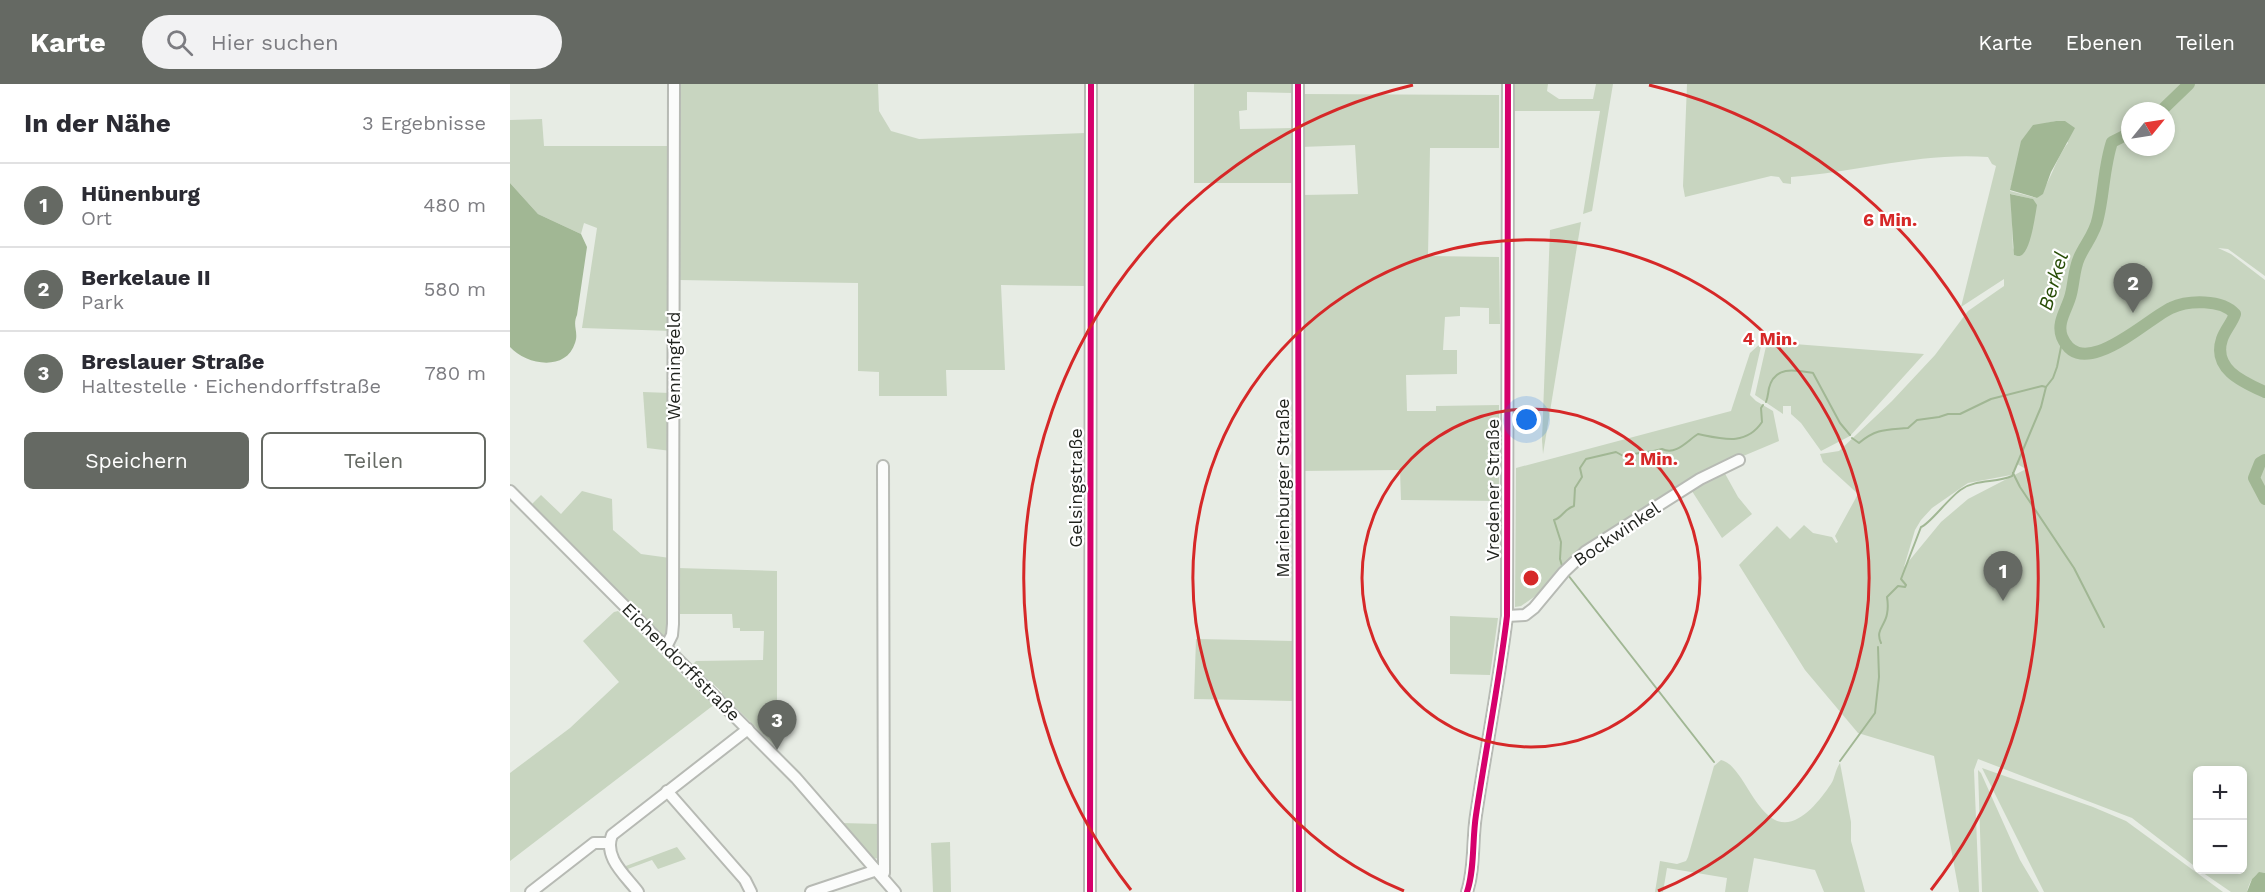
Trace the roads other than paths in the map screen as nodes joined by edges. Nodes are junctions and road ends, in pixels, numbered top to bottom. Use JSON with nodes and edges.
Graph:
{"nodes":[{"id":1,"x":674,"y":84,"type":"edge"},
{"id":2,"x":1091,"y":84,"type":"edge"},
{"id":3,"x":1298,"y":84,"type":"edge"},
{"id":4,"x":1508,"y":84,"type":"edge"},
{"id":5,"x":1739,"y":460,"type":"dead end"},
{"id":6,"x":883,"y":466,"type":"dead end"},
{"id":7,"x":510,"y":491,"type":"edge"},
{"id":8,"x":1507,"y":616,"type":"junction"},
{"id":9,"x":666,"y":647,"type":"junction"},
{"id":10,"x":748,"y":729,"type":"junction"},
{"id":11,"x":667,"y":791,"type":"junction"},
{"id":12,"x":608,"y":843,"type":"junction"},
{"id":13,"x":879,"y":873,"type":"junction"},
{"id":14,"x":633,"y":890,"type":"edge"},
{"id":15,"x":531,"y":892,"type":"edge"},
{"id":16,"x":751,"y":892,"type":"edge"},
{"id":17,"x":811,"y":892,"type":"edge"},
{"id":18,"x":895,"y":892,"type":"edge"},
{"id":19,"x":1090,"y":892,"type":"edge"},
{"id":20,"x":1299,"y":892,"type":"edge"},
{"id":21,"x":1467,"y":892,"type":"edge"}],
"edges":[{"from":1,"to":9,"type":"street","name":"Wenningfeld"},
{"from":2,"to":19,"type":"street","name":"Gelsingstraße"},
{"from":3,"to":20,"type":"street","name":"Marienburger Straße"},
{"from":4,"to":8,"type":"street","name":"Vredener Straße"},
{"from":5,"to":8,"type":"street","name":"Bockwinkel"},
{"from":6,"to":13,"type":"street"},
{"from":7,"to":9,"type":"street","name":"Eichendorffstraße"},
{"from":8,"to":21,"type":"street","name":"Vredener Straße"},
{"from":9,"to":10,"type":"street","name":"Eichendorffstraße"},
{"from":10,"to":11,"type":"street"},
{"from":10,"to":13,"type":"street","name":"Eichendorffstraße"},
{"from":11,"to":12,"type":"street"},
{"from":11,"to":16,"type":"street"},
{"from":12,"to":14,"type":"street"},
{"from":12,"to":15,"type":"street"},
{"from":13,"to":17,"type":"street"},
{"from":13,"to":18,"type":"street","name":"Eichendorffstraße"}]}
